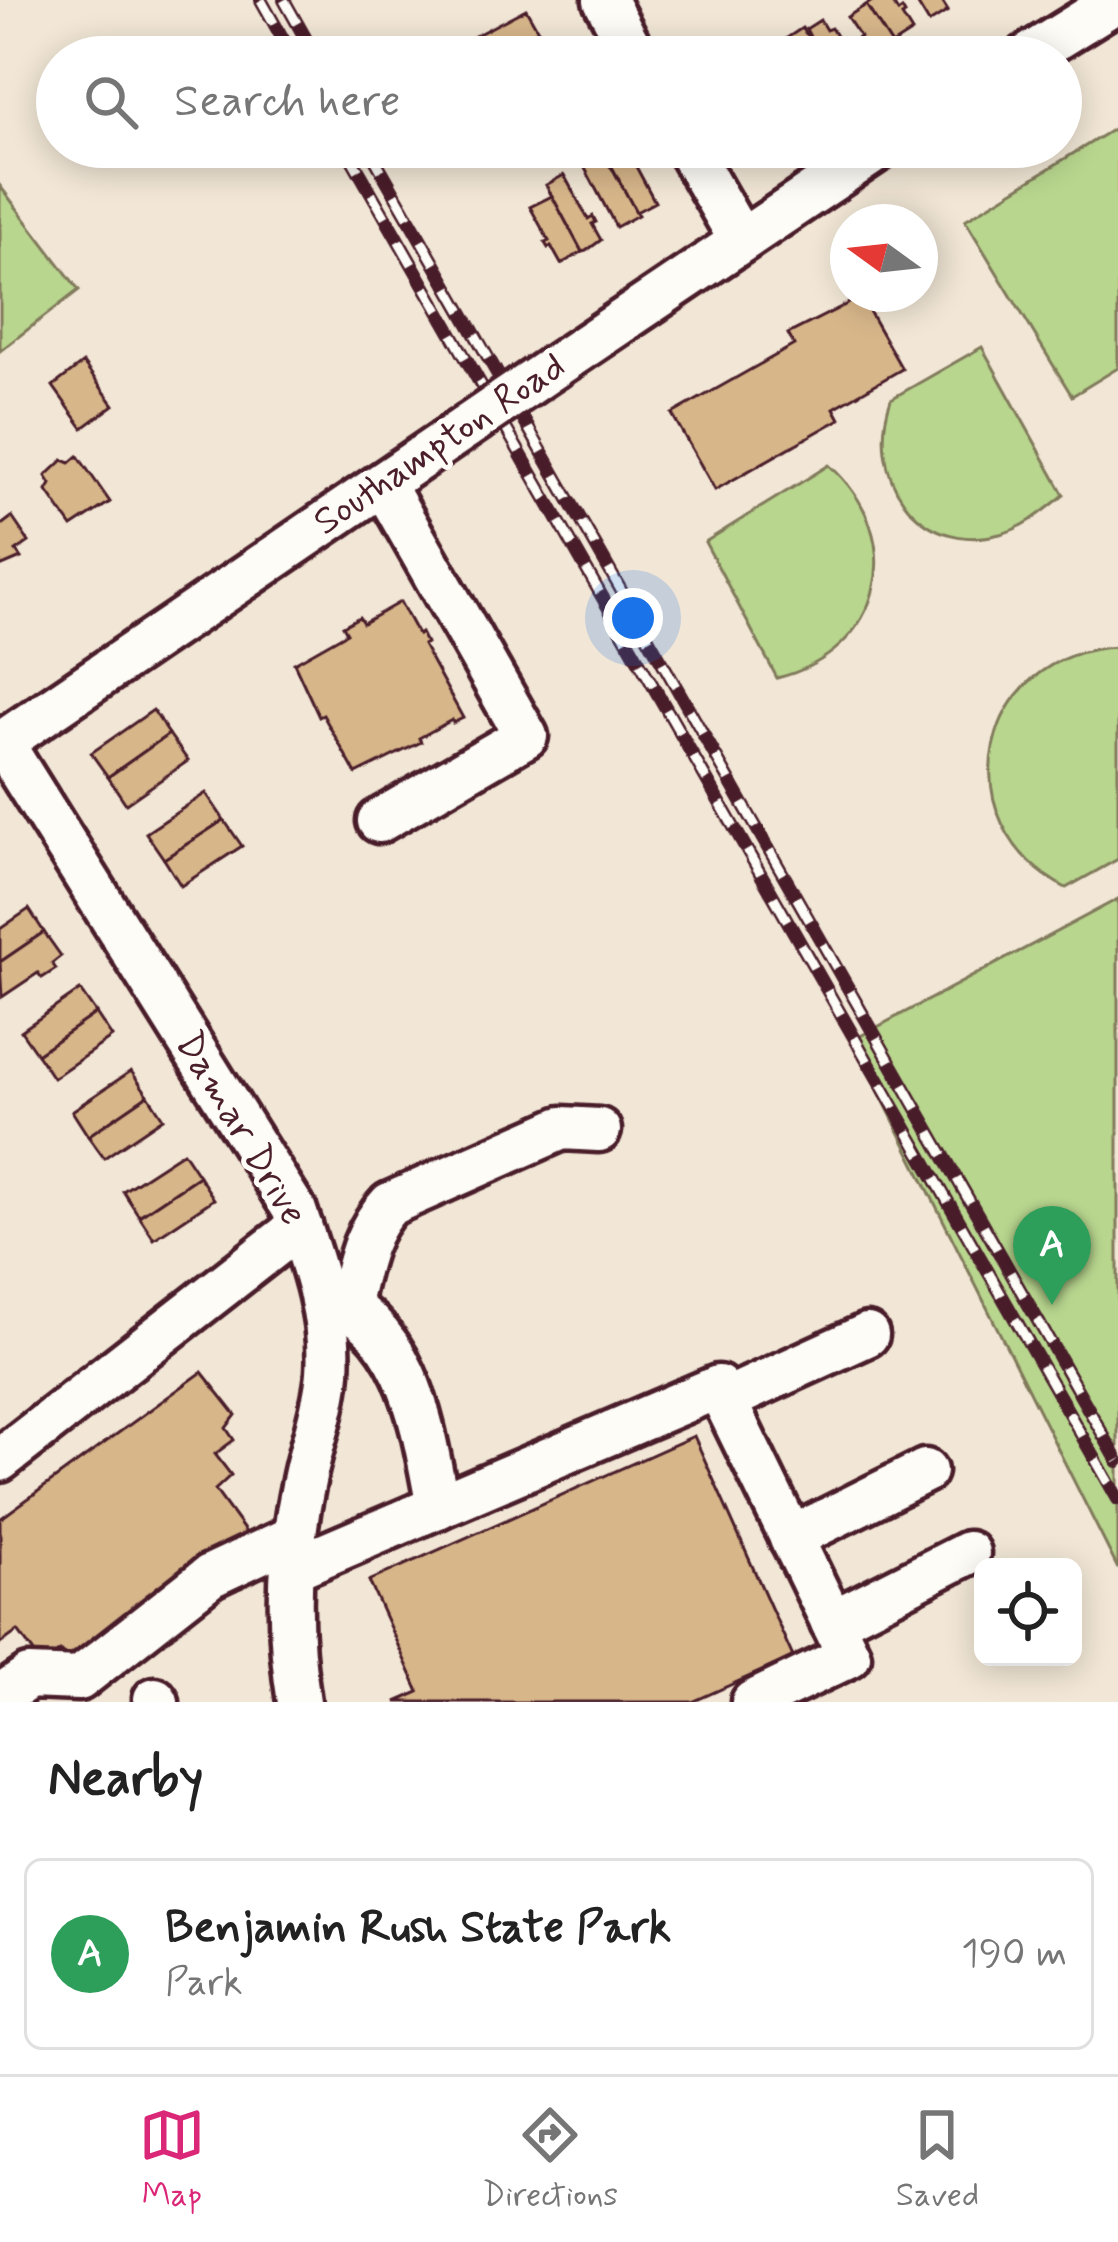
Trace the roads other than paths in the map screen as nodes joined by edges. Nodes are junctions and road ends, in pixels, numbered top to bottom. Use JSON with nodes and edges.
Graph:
{"nodes":[{"id":1,"x":605,"y":0,"type":"edge"},
{"id":2,"x":1118,"y":0,"type":"edge"},
{"id":3,"x":624,"y":36,"type":"edge"},
{"id":4,"x":1060,"y":36,"type":"edge"},
{"id":5,"x":699,"y":168,"type":"edge"},
{"id":6,"x":849,"y":168,"type":"edge"},
{"id":7,"x":740,"y":239,"type":"junction"},
{"id":8,"x":383,"y":484,"type":"junction"},
{"id":9,"x":1,"y":744,"type":"edge"},
{"id":10,"x":379,"y":820,"type":"dead end"},
{"id":11,"x":599,"y":1130,"type":"dead end"},
{"id":12,"x":300,"y":1226,"type":"junction"},
{"id":13,"x":335,"y":1299,"type":"junction"},
{"id":14,"x":867,"y":1335,"type":"dead end"},
{"id":15,"x":725,"y":1400,"type":"junction"},
{"id":16,"x":0,"y":1460,"type":"edge"},
{"id":17,"x":925,"y":1472,"type":"dead end"},
{"id":18,"x":438,"y":1507,"type":"junction"},
{"id":19,"x":791,"y":1538,"type":"junction"},
{"id":20,"x":294,"y":1553,"type":"junction"},
{"id":21,"x":968,"y":1553,"type":"dead end"},
{"id":22,"x":832,"y":1622,"type":"junction"},
{"id":23,"x":0,"y":1697,"type":"edge"},
{"id":24,"x":299,"y":1702,"type":"edge"},
{"id":25,"x":753,"y":1702,"type":"edge"}],
"edges":[{"from":1,"to":3,"type":"street"},
{"from":2,"to":4,"type":"street"},
{"from":5,"to":7,"type":"street"},
{"from":6,"to":7,"type":"street","name":"Southampton Road"},
{"from":7,"to":8,"type":"street","name":"Southampton Road","bridge":true},
{"from":8,"to":9,"type":"street","name":"Southampton Road"},
{"from":8,"to":10,"type":"street"},
{"from":9,"to":12,"type":"street","name":"Damar Drive"},
{"from":11,"to":13,"type":"street"},
{"from":12,"to":13,"type":"street","name":"Damar Drive"},
{"from":12,"to":16,"type":"street"},
{"from":13,"to":18,"type":"street"},
{"from":13,"to":20,"type":"street","name":"Damar Drive"},
{"from":14,"to":15,"type":"street"},
{"from":15,"to":18,"type":"street"},
{"from":15,"to":19,"type":"street"},
{"from":17,"to":19,"type":"street"},
{"from":18,"to":20,"type":"street"},
{"from":19,"to":22,"type":"street"},
{"from":20,"to":23,"type":"street"},
{"from":20,"to":24,"type":"street","name":"Damar Drive"},
{"from":21,"to":22,"type":"street"},
{"from":22,"to":25,"type":"street"}]}
